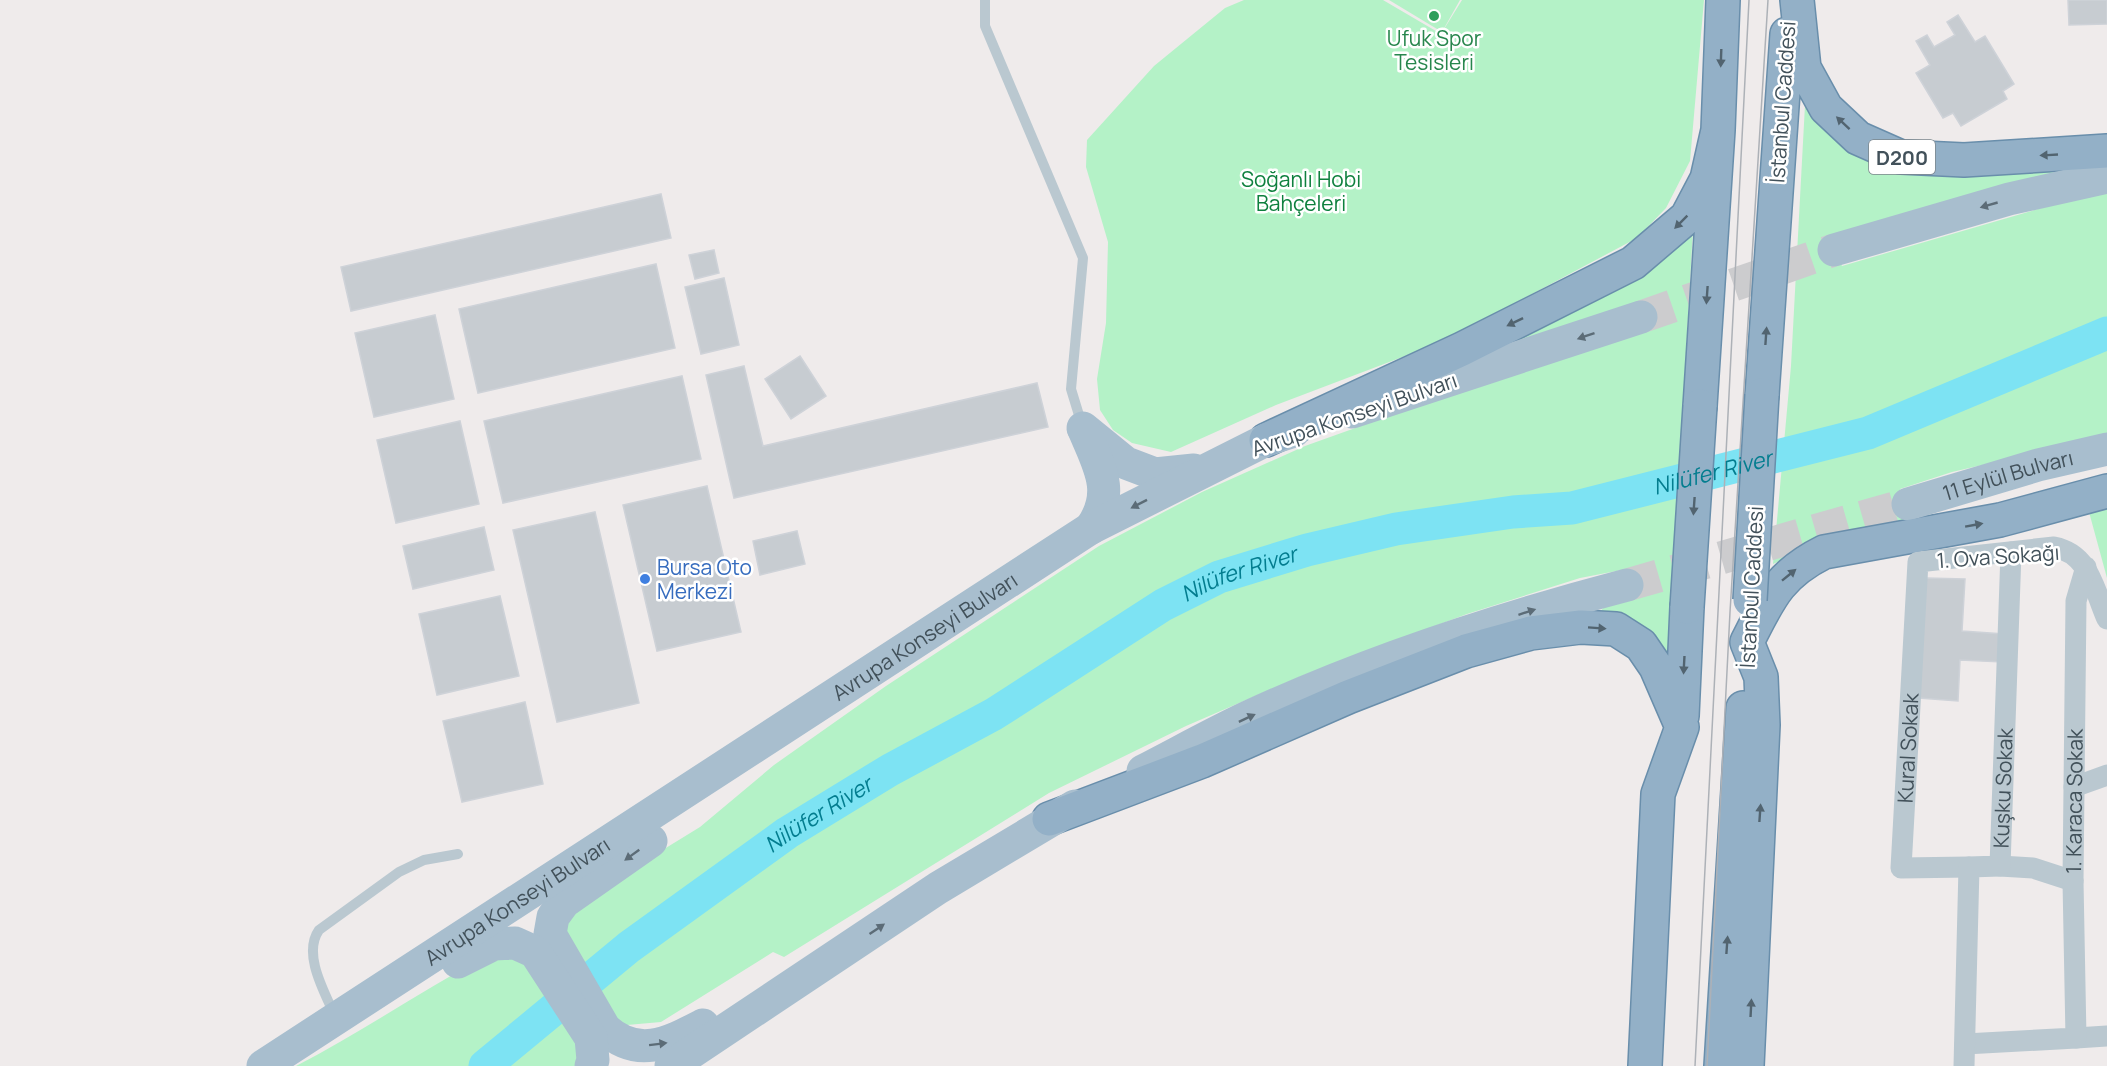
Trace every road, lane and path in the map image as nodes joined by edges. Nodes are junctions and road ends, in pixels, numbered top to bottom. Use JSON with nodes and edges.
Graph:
{"nodes":[{"id":1,"x":985,"y":0,"type":"edge"},
{"id":2,"x":1723,"y":0,"type":"edge"},
{"id":3,"x":1789,"y":0,"type":"edge"},
{"id":4,"x":1797,"y":0,"type":"edge"},
{"id":5,"x":1718,"y":130,"type":"junction"},
{"id":6,"x":2107,"y":152,"type":"edge"},
{"id":7,"x":2107,"y":177,"type":"edge"},
{"id":8,"x":1834,"y":250,"type":"tunnel mouth"},
{"id":9,"x":1641,"y":317,"type":"tunnel mouth"},
{"id":10,"x":1083,"y":428,"type":"junction"},
{"id":11,"x":1266,"y":440,"type":"junction"},
{"id":12,"x":2107,"y":449,"type":"edge"},
{"id":13,"x":1208,"y":469,"type":"junction"},
{"id":14,"x":2107,"y":491,"type":"edge"},
{"id":15,"x":1908,"y":504,"type":"tunnel mouth"},
{"id":16,"x":1090,"y":528,"type":"junction"},
{"id":17,"x":2011,"y":552,"type":"junction"},
{"id":18,"x":1918,"y":562,"type":"joint"},
{"id":19,"x":2086,"y":567,"type":"junction"},
{"id":20,"x":1627,"y":585,"type":"tunnel mouth"},
{"id":21,"x":2107,"y":619,"type":"edge"},
{"id":22,"x":1747,"y":642,"type":"junction"},
{"id":23,"x":913,"y":643,"type":"junction"},
{"id":24,"x":1682,"y":727,"type":"junction"},
{"id":25,"x":2107,"y":775,"type":"edge"},
{"id":26,"x":2074,"y":787,"type":"junction"},
{"id":27,"x":1049,"y":819,"type":"junction"},
{"id":28,"x":458,"y":854,"type":"dead end"},
{"id":29,"x":2000,"y":866,"type":"junction"},
{"id":30,"x":1970,"y":867,"type":"junction"},
{"id":31,"x":2073,"y":881,"type":"junction"},
{"id":32,"x":851,"y":948,"type":"junction"},
{"id":33,"x":545,"y":950,"type":"junction"},
{"id":34,"x":336,"y":1020,"type":"junction"},
{"id":35,"x":2107,"y":1036,"type":"edge"},
{"id":36,"x":2076,"y":1038,"type":"junction"},
{"id":37,"x":596,"y":1044,"type":"edge"},
{"id":38,"x":1965,"y":1044,"type":"junction"},
{"id":39,"x":1744,"y":1064,"type":"edge"},
{"id":40,"x":263,"y":1066,"type":"edge"},
{"id":41,"x":273,"y":1066,"type":"edge"},
{"id":42,"x":671,"y":1066,"type":"edge"},
{"id":43,"x":711,"y":1066,"type":"edge"},
{"id":44,"x":1645,"y":1066,"type":"edge"},
{"id":45,"x":1663,"y":1066,"type":"edge"},
{"id":46,"x":1964,"y":1066,"type":"edge"}],
"edges":[{"from":1,"to":10,"type":"lane"},
{"from":2,"to":5,"type":"highway","one_way":true},
{"from":22,"to":3,"type":"highway","name":"İstanbul Caddesi","one_way":true,"bridge":true},
{"from":6,"to":4,"type":"highway","number":"D200","one_way":true},
{"from":5,"to":11,"type":"highway","one_way":true},
{"from":5,"to":24,"type":"highway","one_way":true,"bridge":true},
{"from":7,"to":8,"type":"main road","one_way":true},
{"from":9,"to":11,"type":"main road","name":"Avrupa Konseyi Bulvarı","one_way":true},
{"from":10,"to":13,"type":"main road"},
{"from":10,"to":16,"type":"main road"},
{"from":11,"to":13,"type":"main road","name":"Avrupa Konseyi Bulvarı"},
{"from":12,"to":15,"type":"main road","name":"11 Eylül Bulvarı"},
{"from":13,"to":16,"type":"main road","name":"Avrupa Konseyi Bulvarı","one_way":true},
{"from":22,"to":14,"type":"highway","one_way":true},
{"from":16,"to":23,"type":"main road","name":"Avrupa Konseyi Bulvarı"},
{"from":17,"to":18,"type":"street","name":"1. Ova Sokağı"},
{"from":17,"to":19,"type":"street","name":"1. Ova Sokağı"},
{"from":17,"to":29,"type":"street","name":"Kuşku Sokak"},
{"from":18,"to":30,"type":"street","name":"Kural Sokak"},
{"from":19,"to":21,"type":"street","name":"1. Ova Sokağı"},
{"from":19,"to":26,"type":"street","name":"1. Karaca Sokak"},
{"from":27,"to":20,"type":"main road","one_way":true},
{"from":39,"to":22,"type":"highway","name":"İstanbul Caddesi","one_way":true},
{"from":23,"to":33,"type":"main road","one_way":true},
{"from":23,"to":34,"type":"main road","name":"Avrupa Konseyi Bulvarı"},
{"from":27,"to":24,"type":"highway","one_way":true},
{"from":24,"to":44,"type":"highway"},
{"from":24,"to":45,"type":"highway"},
{"from":25,"to":26,"type":"street"},
{"from":26,"to":31,"type":"street","name":"1. Karaca Sokak"},
{"from":32,"to":27,"type":"main road","one_way":true},
{"from":28,"to":34,"type":"lane"},
{"from":29,"to":30,"type":"street","name":"Kuşku Sokak"},
{"from":29,"to":31,"type":"street"},
{"from":30,"to":38,"type":"street","name":"Kuşku Sokak"},
{"from":31,"to":36,"type":"street","name":"1. Karaca Sokak"},
{"from":37,"to":32,"type":"main road","one_way":true},
{"from":32,"to":42,"type":"main road"},
{"from":32,"to":43,"type":"main road"},
{"from":33,"to":37,"type":"main road"},
{"from":33,"to":41,"type":"main road"},
{"from":34,"to":40,"type":"main road","name":"Avrupa Konseyi Bulvarı"},
{"from":35,"to":36,"type":"street"},
{"from":36,"to":38,"type":"street"},
{"from":38,"to":46,"type":"street","name":"Kuşku Sokak"}]}
